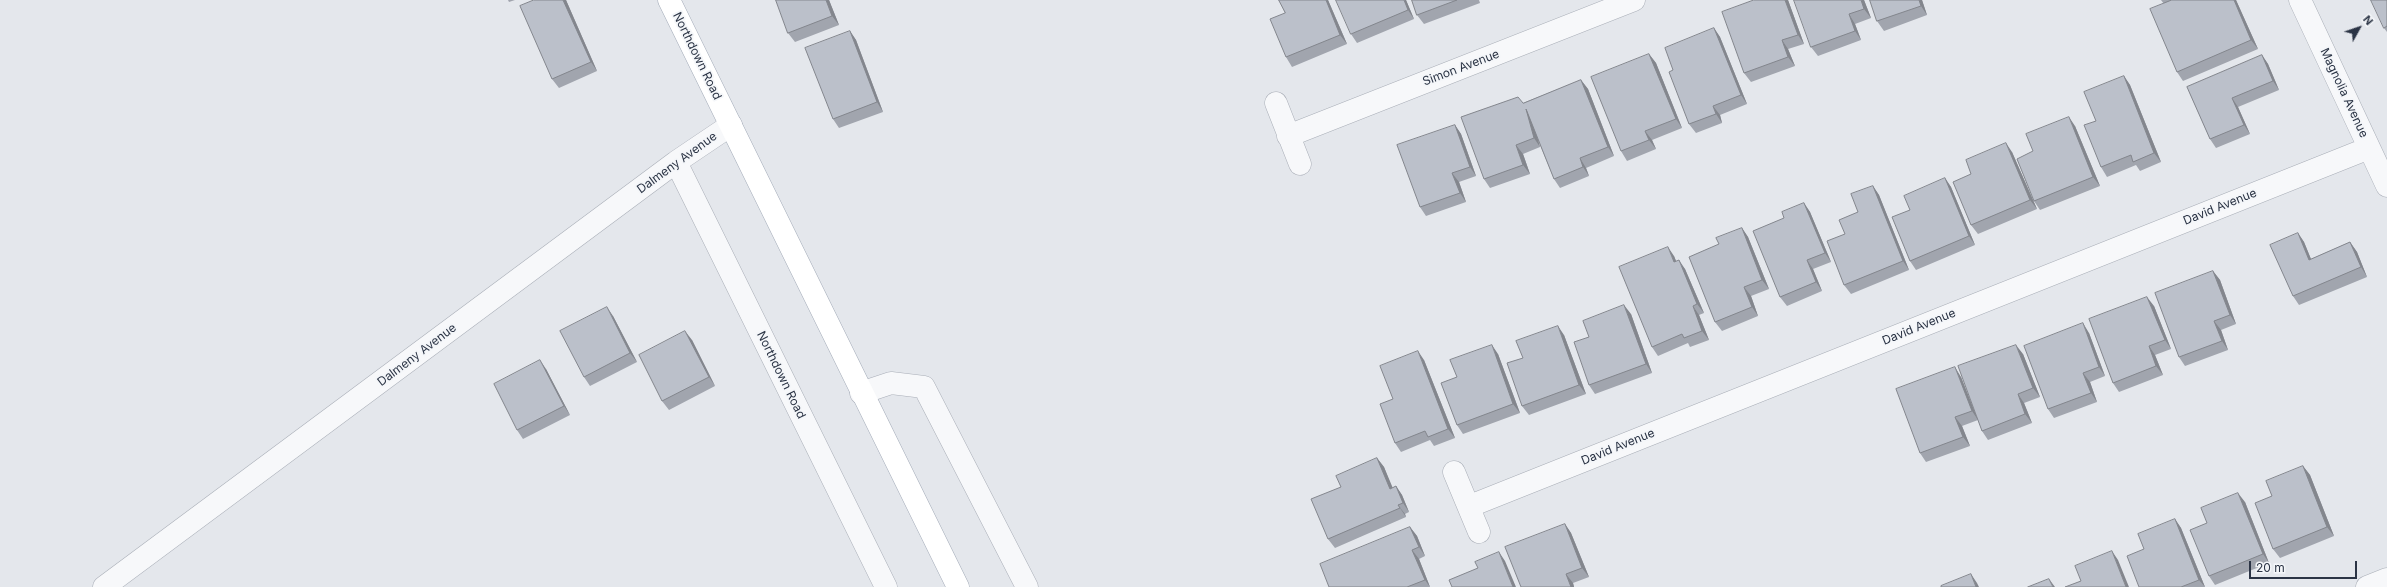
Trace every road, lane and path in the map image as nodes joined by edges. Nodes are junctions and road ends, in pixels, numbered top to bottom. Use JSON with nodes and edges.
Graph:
{"nodes":[{"id":1,"x":669,"y":0,"type":"edge"},
{"id":2,"x":1634,"y":0,"type":"edge"},
{"id":3,"x":2300,"y":0,"type":"edge"},
{"id":4,"x":1276,"y":103,"type":"dead end"},
{"id":5,"x":731,"y":124,"type":"junction"},
{"id":6,"x":1288,"y":136,"type":"junction"},
{"id":7,"x":2369,"y":148,"type":"junction"},
{"id":8,"x":676,"y":162,"type":"junction"},
{"id":9,"x":1300,"y":164,"type":"dead end"},
{"id":10,"x":2387,"y":186,"type":"edge"},
{"id":11,"x":861,"y":394,"type":"junction"},
{"id":12,"x":1454,"y":472,"type":"dead end"},
{"id":13,"x":1470,"y":506,"type":"junction"},
{"id":14,"x":1479,"y":532,"type":"dead end"},
{"id":15,"x":2387,"y":579,"type":"edge"},
{"id":16,"x":104,"y":587,"type":"edge"},
{"id":17,"x":886,"y":587,"type":"edge"},
{"id":18,"x":958,"y":587,"type":"edge"},
{"id":19,"x":1028,"y":587,"type":"edge"},
{"id":20,"x":2367,"y":587,"type":"edge"}],
"edges":[{"from":1,"to":5,"type":"main road","name":"Northdown Road"},
{"from":2,"to":6,"type":"street","name":"Simon Avenue"},
{"from":3,"to":7,"type":"street","name":"Magnolia Avenue"},
{"from":4,"to":6,"type":"street"},
{"from":5,"to":8,"type":"street","name":"Dalmeny Avenue"},
{"from":5,"to":11,"type":"main road","name":"Northdown Road"},
{"from":6,"to":9,"type":"street"},
{"from":7,"to":10,"type":"street","name":"Magnolia Avenue"},
{"from":7,"to":13,"type":"street","name":"David Avenue"},
{"from":8,"to":16,"type":"street","name":"Dalmeny Avenue"},
{"from":8,"to":17,"type":"street","name":"Northdown Road"},
{"from":11,"to":18,"type":"main road","name":"Northdown Road"},
{"from":11,"to":19,"type":"street"},
{"from":12,"to":13,"type":"street"},
{"from":13,"to":14,"type":"street"},
{"from":15,"to":20,"type":"street"}]}
